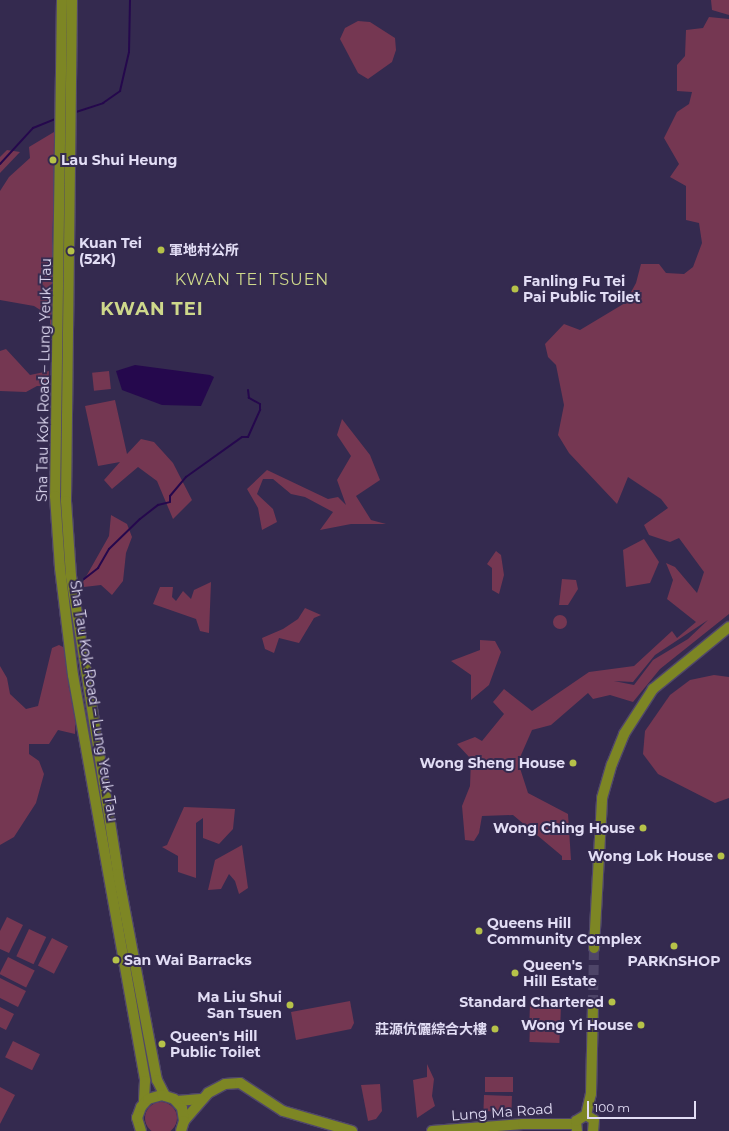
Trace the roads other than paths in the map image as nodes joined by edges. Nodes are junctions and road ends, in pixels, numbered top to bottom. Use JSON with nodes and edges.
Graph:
{"nodes":[{"id":1,"x":62,"y":0,"type":"edge"},
{"id":2,"x":72,"y":0,"type":"edge"},
{"id":3,"x":66,"y":108,"type":"junction"},
{"id":4,"x":66,"y":131,"type":"junction"},
{"id":5,"x":729,"y":627,"type":"edge"},
{"id":6,"x":594,"y":948,"type":"tunnel mouth"},
{"id":7,"x":593,"y":1005,"type":"tunnel mouth"},
{"id":8,"x":165,"y":1096,"type":"junction"},
{"id":9,"x":201,"y":1099,"type":"junction"},
{"id":10,"x":176,"y":1101,"type":"junction"},
{"id":11,"x":144,"y":1102,"type":"junction"},
{"id":12,"x":586,"y":1115,"type":"junction"},
{"id":13,"x":576,"y":1127,"type":"edge"},
{"id":14,"x":182,"y":1128,"type":"edge"},
{"id":15,"x":141,"y":1131,"type":"edge"},
{"id":16,"x":352,"y":1131,"type":"edge"},
{"id":17,"x":432,"y":1131,"type":"edge"},
{"id":18,"x":593,"y":1131,"type":"edge"}],
"edges":[{"from":1,"to":3,"type":"main road"},
{"from":2,"to":3,"type":"main road"},
{"from":3,"to":4,"type":"main road","name":"Sha Tau Kok Road – Lung Yeuk Tau"},
{"from":4,"to":8,"type":"main road","name":"Sha Tau Kok Road – Lung Yeuk Tau"},
{"from":4,"to":11,"type":"main road","name":"Sha Tau Kok Road – Lung Yeuk Tau"},
{"from":5,"to":6,"type":"main road"},
{"from":7,"to":12,"type":"main road"},
{"from":8,"to":10,"type":"main road"},
{"from":8,"to":11,"type":"main road"},
{"from":9,"to":10,"type":"main road"},
{"from":9,"to":14,"type":"main road"},
{"from":9,"to":16,"type":"main road"},
{"from":10,"to":14,"type":"main road"},
{"from":11,"to":15,"type":"main road","name":"Sha Tau Kok Road – Lung Yeuk Tau"},
{"from":12,"to":13,"type":"main road","name":"Lung Ma Road"},
{"from":12,"to":18,"type":"main road"},
{"from":13,"to":17,"type":"main road","name":"Lung Ma Road"}]}
